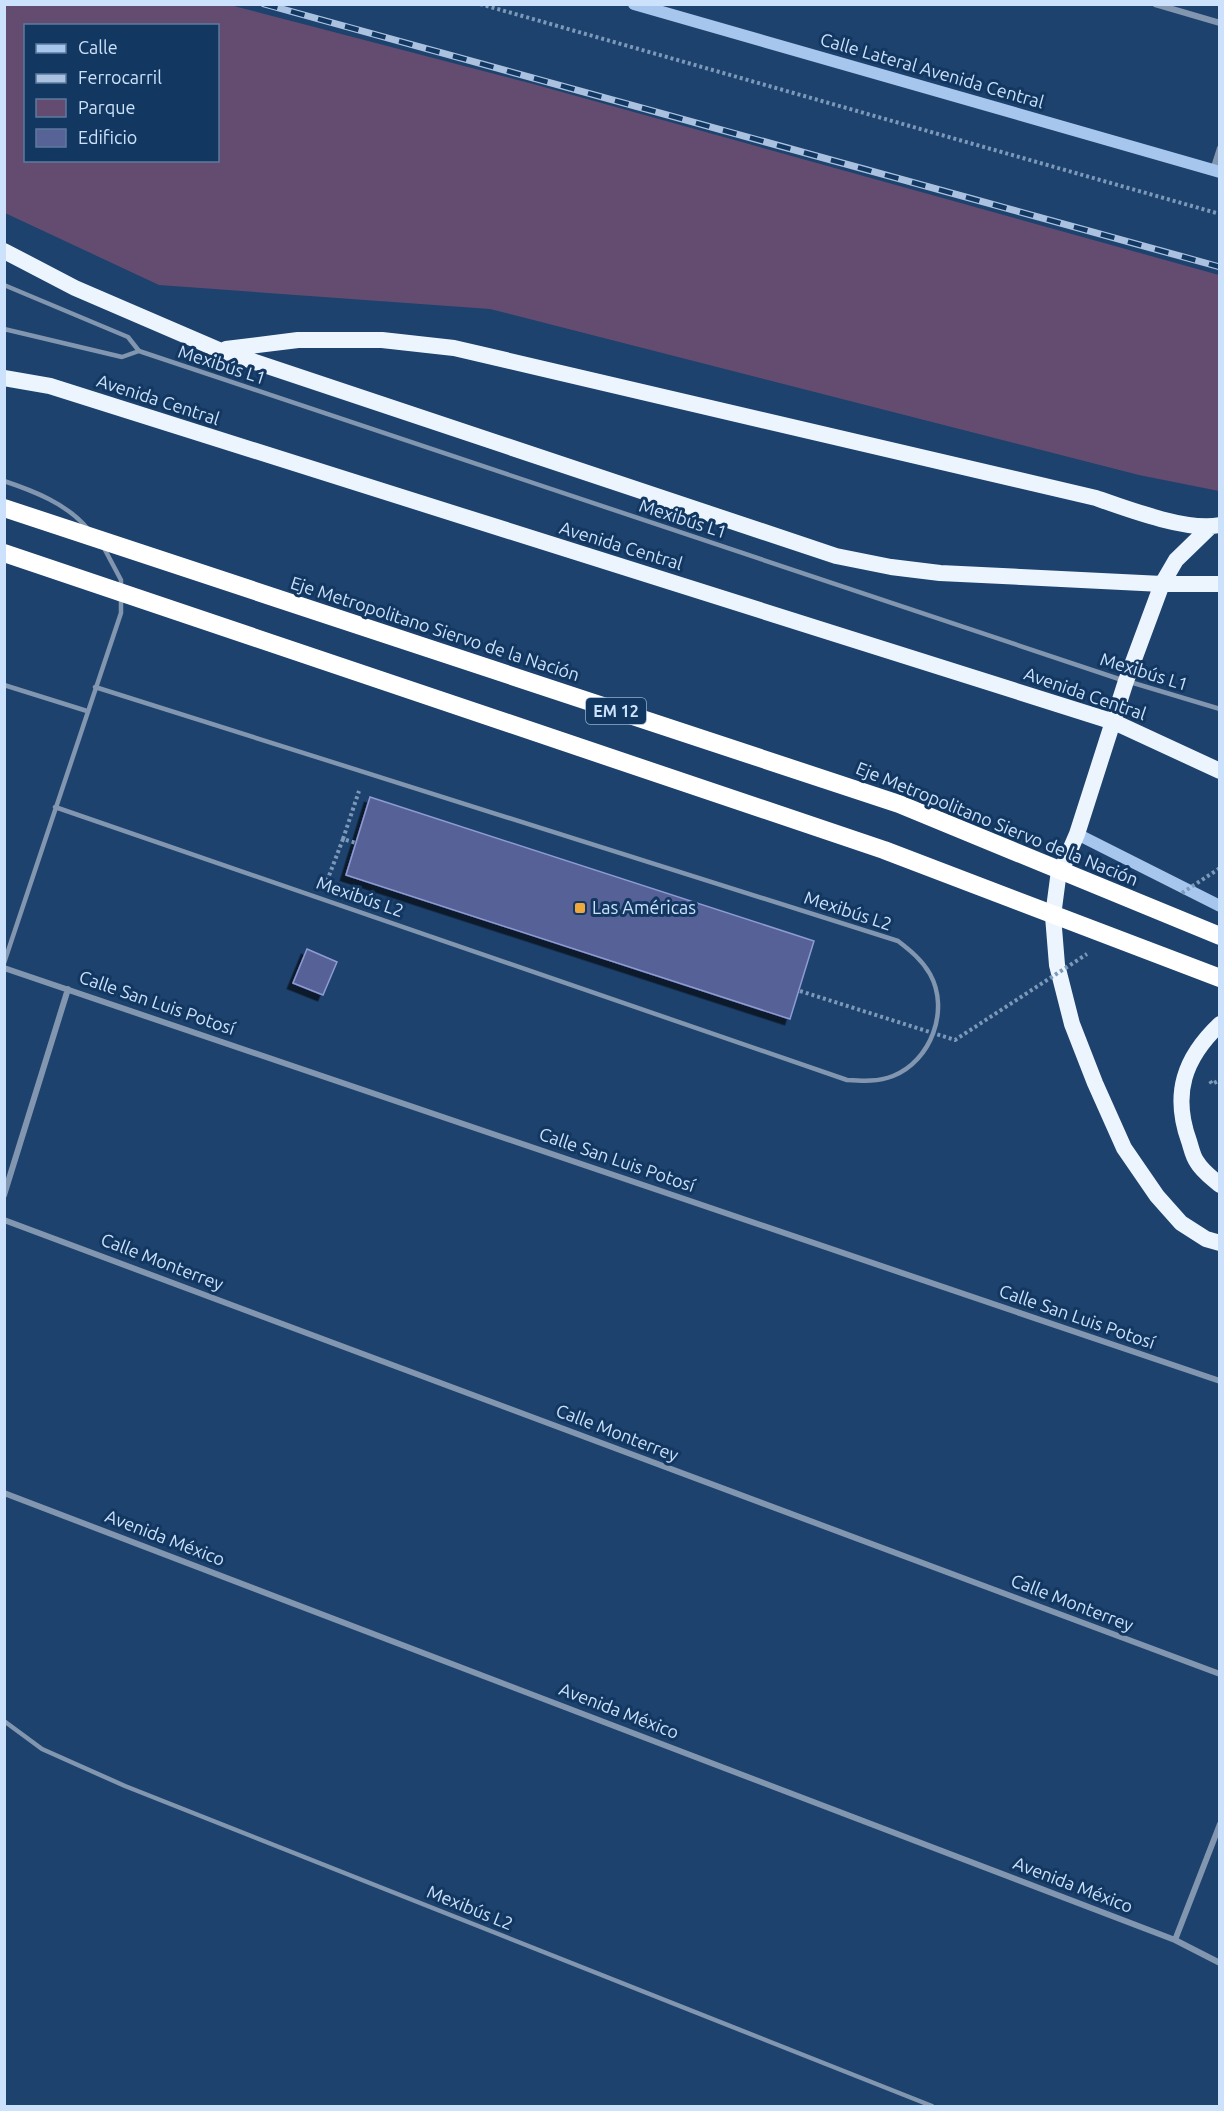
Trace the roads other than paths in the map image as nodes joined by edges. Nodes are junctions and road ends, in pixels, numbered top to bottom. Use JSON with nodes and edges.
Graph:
{"nodes":[{"id":1,"x":1155,"y":4,"type":"edge"},
{"id":2,"x":636,"y":5,"type":"edge"},
{"id":3,"x":1181,"y":8,"type":"edge"},
{"id":4,"x":1220,"y":23,"type":"edge"},
{"id":5,"x":1220,"y":148,"type":"edge"},
{"id":6,"x":1216,"y":172,"type":"edge"},
{"id":7,"x":4,"y":251,"type":"edge"},
{"id":8,"x":4,"y":285,"type":"edge"},
{"id":9,"x":4,"y":329,"type":"edge"},
{"id":10,"x":219,"y":350,"type":"junction"},
{"id":11,"x":139,"y":351,"type":"junction"},
{"id":12,"x":4,"y":378,"type":"edge"},
{"id":13,"x":4,"y":481,"type":"edge"},
{"id":14,"x":4,"y":508,"type":"edge"},
{"id":15,"x":1214,"y":527,"type":"edge"},
{"id":16,"x":4,"y":553,"type":"edge"},
{"id":17,"x":1162,"y":584,"type":"junction"},
{"id":18,"x":1220,"y":584,"type":"edge"},
{"id":19,"x":1126,"y":681,"type":"junction"},
{"id":20,"x":4,"y":686,"type":"edge"},
{"id":21,"x":96,"y":687,"type":"junction"},
{"id":22,"x":1220,"y":709,"type":"edge"},
{"id":23,"x":87,"y":711,"type":"junction"},
{"id":24,"x":1114,"y":722,"type":"junction"},
{"id":25,"x":1220,"y":771,"type":"edge"},
{"id":26,"x":55,"y":807,"type":"junction"},
{"id":27,"x":1077,"y":834,"type":"junction"},
{"id":28,"x":1220,"y":906,"type":"edge"},
{"id":29,"x":1220,"y":936,"type":"edge"},
{"id":30,"x":4,"y":966,"type":"edge"},
{"id":31,"x":1220,"y":978,"type":"edge"},
{"id":32,"x":68,"y":989,"type":"junction"},
{"id":33,"x":1220,"y":1024,"type":"edge"},
{"id":34,"x":1220,"y":1185,"type":"edge"},
{"id":35,"x":4,"y":1195,"type":"edge"},
{"id":36,"x":4,"y":1220,"type":"edge"},
{"id":37,"x":1220,"y":1243,"type":"edge"},
{"id":38,"x":1220,"y":1381,"type":"edge"},
{"id":39,"x":4,"y":1493,"type":"edge"},
{"id":40,"x":1220,"y":1674,"type":"edge"},
{"id":41,"x":4,"y":1721,"type":"edge"},
{"id":42,"x":1220,"y":1824,"type":"edge"},
{"id":43,"x":1174,"y":1940,"type":"junction"},
{"id":44,"x":1220,"y":1964,"type":"edge"},
{"id":45,"x":932,"y":2106,"type":"edge"}],
"edges":[{"from":1,"to":3,"type":"street"},
{"from":2,"to":6,"type":"main road","name":"Calle Lateral Avenida Central"},
{"from":3,"to":4,"type":"street"},
{"from":5,"to":6,"type":"street"},
{"from":7,"to":10,"type":"highway"},
{"from":8,"to":11,"type":"lane","name":"Mexibús L1"},
{"from":9,"to":11,"type":"lane","name":"Mexibús L1"},
{"from":10,"to":15,"type":"highway"},
{"from":10,"to":17,"type":"highway"},
{"from":11,"to":19,"type":"lane","name":"Mexibús L1"},
{"from":12,"to":24,"type":"highway","name":"Avenida Central"},
{"from":13,"to":21,"type":"lane"},
{"from":14,"to":29,"type":"highway","name":"Eje Metropolitano Siervo de la Nación","number":"EM 12","bridge":true},
{"from":15,"to":17,"type":"highway"},
{"from":16,"to":31,"type":"highway","number":"EM 12","bridge":true},
{"from":17,"to":18,"type":"highway"},
{"from":17,"to":19,"type":"highway"},
{"from":19,"to":22,"type":"lane","name":"Mexibús L1"},
{"from":19,"to":24,"type":"highway"},
{"from":20,"to":23,"type":"lane"},
{"from":21,"to":23,"type":"lane"},
{"from":21,"to":26,"type":"lane","name":"Mexibús L2"},
{"from":23,"to":26,"type":"lane"},
{"from":24,"to":25,"type":"highway","name":"Avenida Central"},
{"from":24,"to":27,"type":"highway"},
{"from":26,"to":30,"type":"lane"},
{"from":27,"to":28,"type":"main road"},
{"from":27,"to":37,"type":"highway"},
{"from":30,"to":32,"type":"street","name":"Calle San Luis Potosí"},
{"from":32,"to":35,"type":"street"},
{"from":32,"to":38,"type":"street","name":"Calle San Luis Potosí"},
{"from":33,"to":34,"type":"highway"},
{"from":36,"to":40,"type":"street","name":"Calle Monterrey"},
{"from":39,"to":43,"type":"street","name":"Avenida México"},
{"from":41,"to":45,"type":"lane","name":"Mexibús L2"},
{"from":42,"to":43,"type":"street"},
{"from":43,"to":44,"type":"street","name":"Avenida México"}]}
